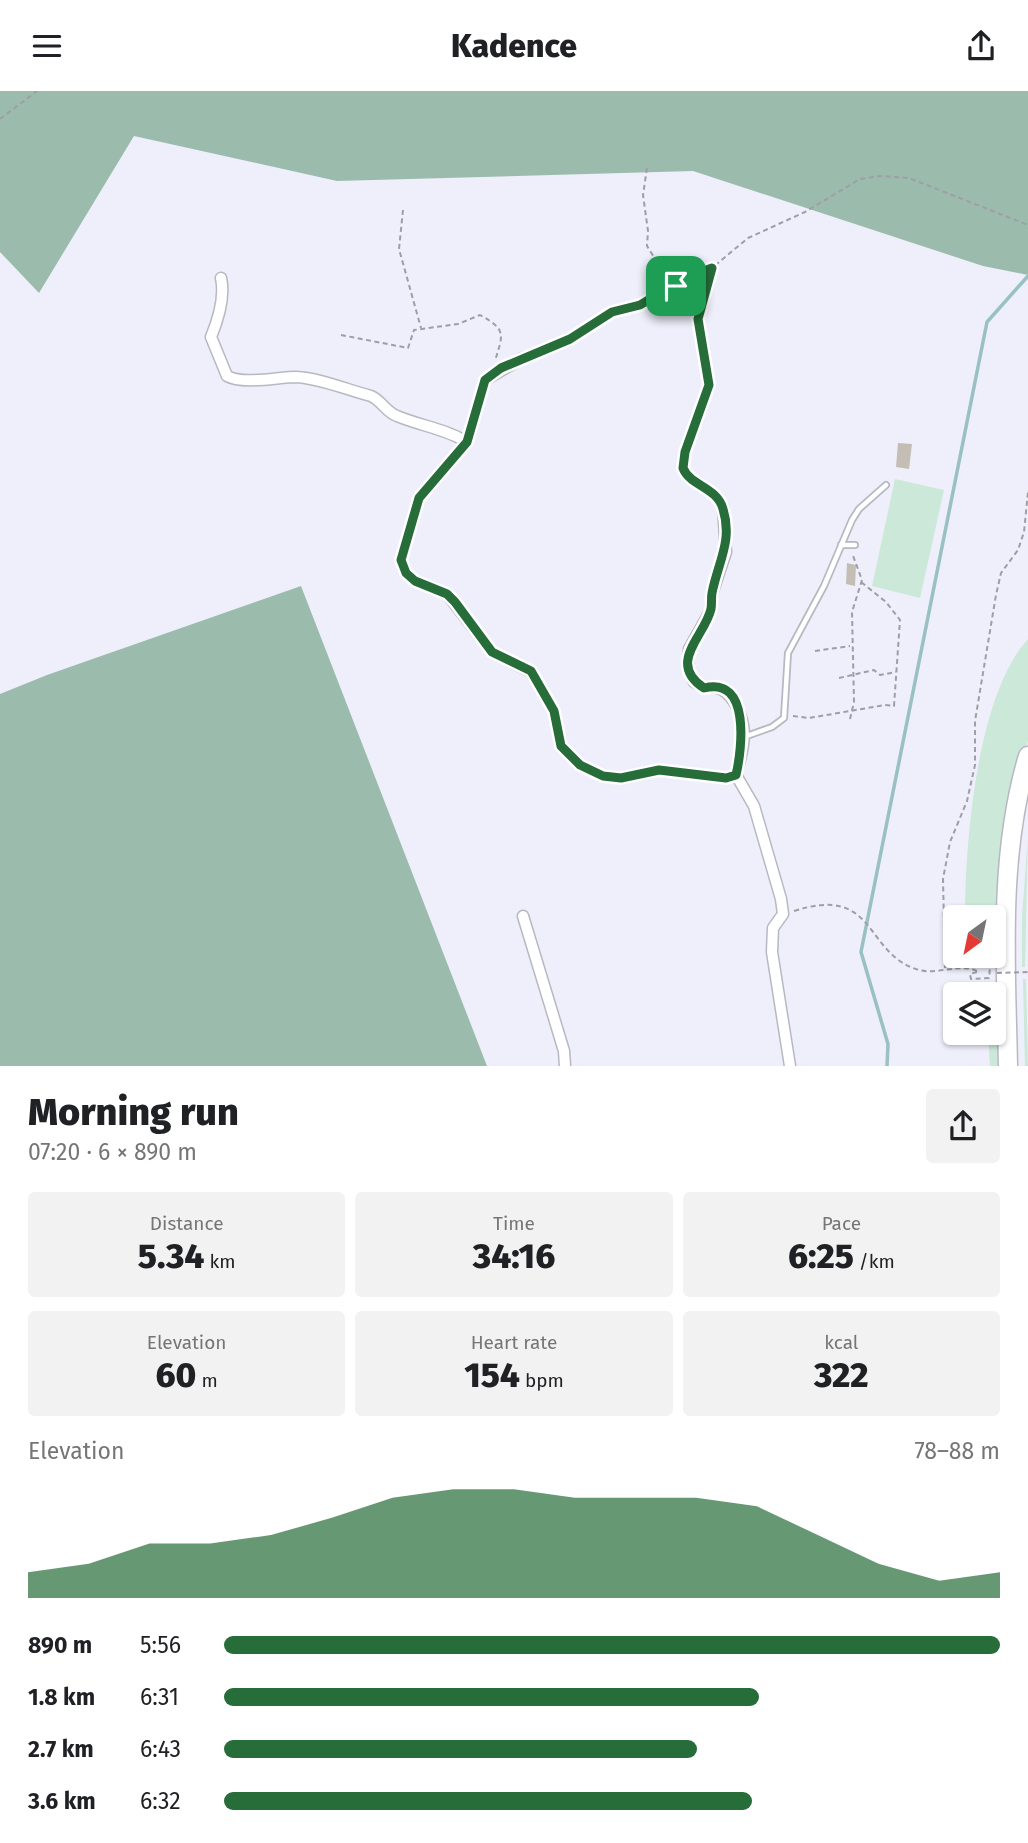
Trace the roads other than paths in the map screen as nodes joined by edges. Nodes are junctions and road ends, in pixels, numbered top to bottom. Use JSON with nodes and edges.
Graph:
{"nodes":[{"id":1,"x":221,"y":278,"type":"dead end"},
{"id":2,"x":523,"y":358,"type":"road end"},
{"id":3,"x":467,"y":442,"type":"junction"},
{"id":4,"x":886,"y":485,"type":"dead end"},
{"id":5,"x":723,"y":507,"type":"road end"},
{"id":6,"x":841,"y":545,"type":"junction"},
{"id":7,"x":852,"y":545,"type":"road end"},
{"id":8,"x":743,"y":737,"type":"junction"},
{"id":9,"x":1028,"y":756,"type":"edge"},
{"id":10,"x":736,"y":775,"type":"junction"},
{"id":11,"x":1028,"y":793,"type":"edge"},
{"id":12,"x":523,"y":916,"type":"dead end"},
{"id":13,"x":565,"y":1066,"type":"edge"},
{"id":14,"x":790,"y":1066,"type":"edge"},
{"id":15,"x":1008,"y":1066,"type":"edge"},
{"id":16,"x":1017,"y":1066,"type":"edge"}],
"edges":[{"from":1,"to":3,"type":"street"},
{"from":2,"to":3,"type":"street"},
{"from":3,"to":10,"type":"street"},
{"from":4,"to":6,"type":"lane"},
{"from":5,"to":8,"type":"street"},
{"from":6,"to":7,"type":"lane"},
{"from":6,"to":8,"type":"lane"},
{"from":8,"to":10,"type":"street"},
{"from":9,"to":15,"type":"highway"},
{"from":10,"to":14,"type":"street"},
{"from":11,"to":16,"type":"highway"},
{"from":12,"to":13,"type":"street"}]}
